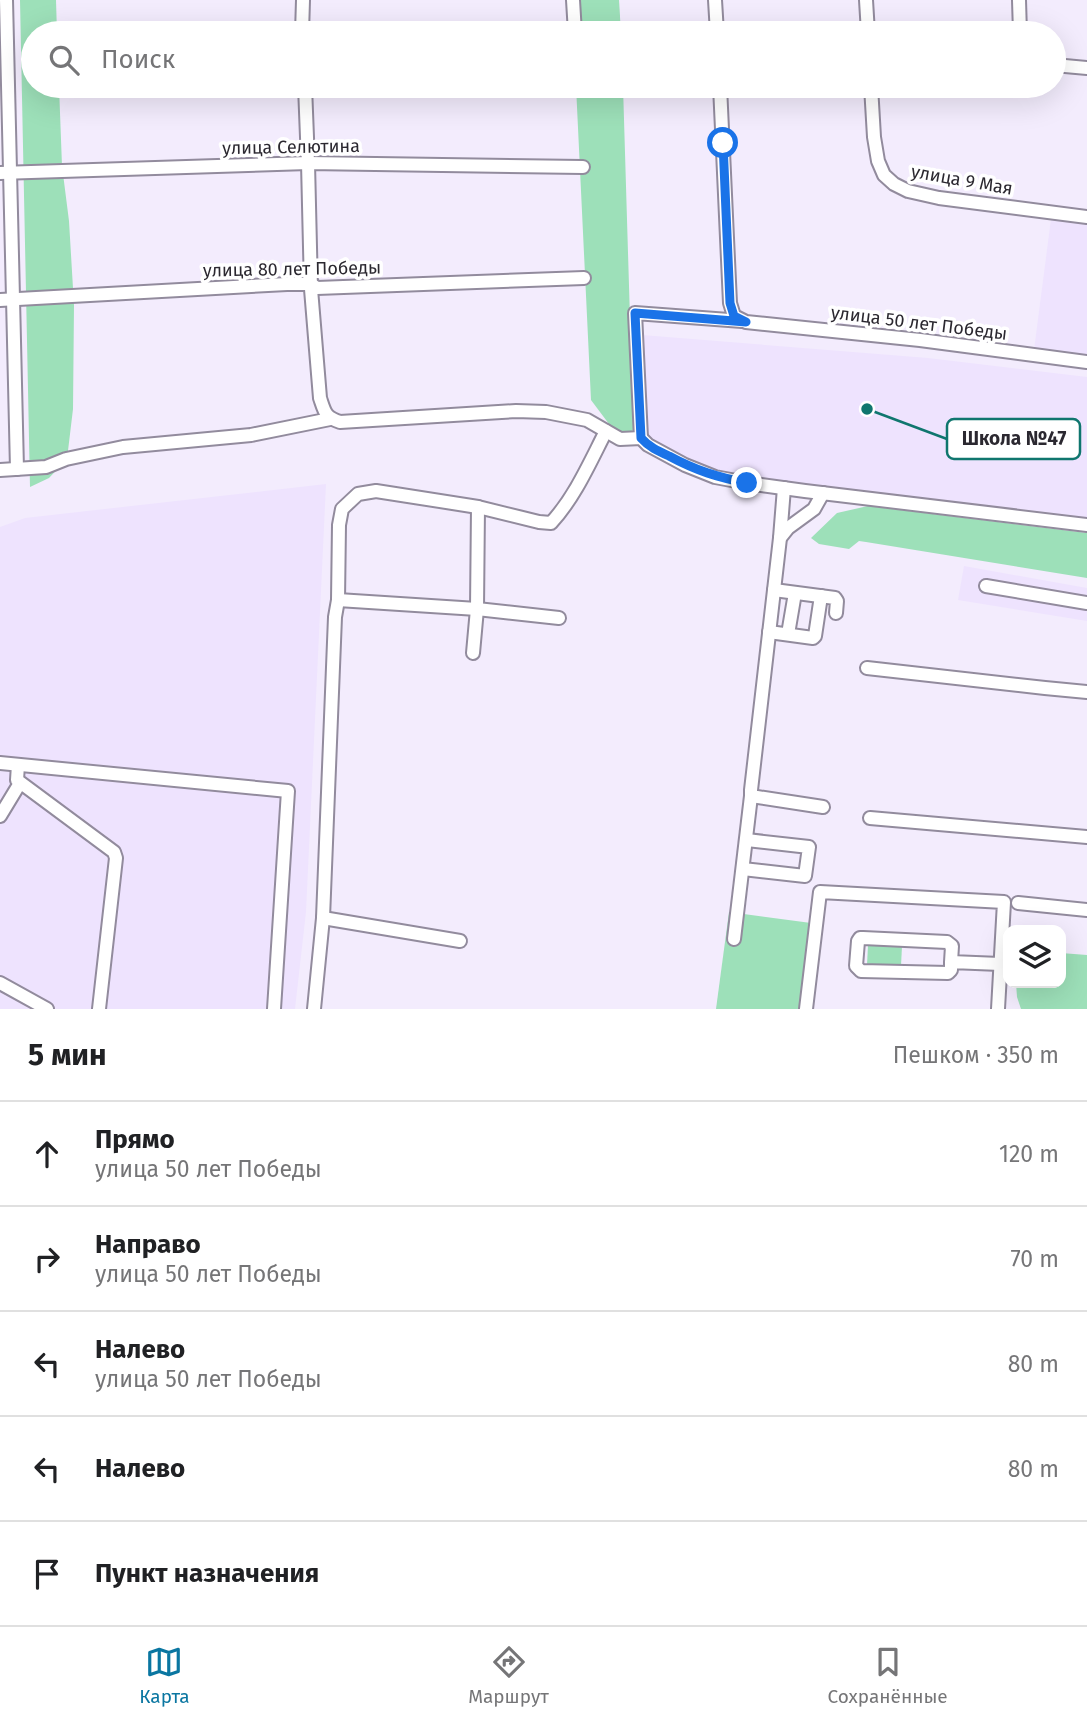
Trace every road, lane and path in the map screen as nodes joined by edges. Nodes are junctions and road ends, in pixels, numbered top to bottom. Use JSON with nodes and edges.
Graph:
{"nodes":[{"id":1,"x":6,"y":0,"type":"edge"},
{"id":2,"x":303,"y":0,"type":"edge"},
{"id":3,"x":573,"y":0,"type":"edge"},
{"id":4,"x":715,"y":0,"type":"edge"},
{"id":5,"x":866,"y":0,"type":"edge"},
{"id":6,"x":1019,"y":0,"type":"edge"},
{"id":7,"x":302,"y":21,"type":"edge"},
{"id":8,"x":574,"y":21,"type":"edge"},
{"id":9,"x":716,"y":21,"type":"edge"},
{"id":10,"x":867,"y":21,"type":"edge"},
{"id":11,"x":1020,"y":21,"type":"edge"},
{"id":12,"x":1066,"y":66,"type":"edge"},
{"id":13,"x":1087,"y":68,"type":"edge"},
{"id":14,"x":305,"y":98,"type":"edge"},
{"id":15,"x":721,"y":98,"type":"edge"},
{"id":16,"x":872,"y":98,"type":"edge"},
{"id":17,"x":308,"y":163,"type":"junction"},
{"id":18,"x":583,"y":167,"type":"dead end"},
{"id":19,"x":5,"y":173,"type":"edge"},
{"id":20,"x":1087,"y":217,"type":"edge"},
{"id":21,"x":584,"y":278,"type":"dead end"},
{"id":22,"x":311,"y":284,"type":"junction"},
{"id":23,"x":6,"y":299,"type":"edge"},
{"id":24,"x":746,"y":322,"type":"junction"},
{"id":25,"x":1087,"y":362,"type":"edge"},
{"id":26,"x":330,"y":419,"type":"junction"},
{"id":27,"x":607,"y":431,"type":"junction"},
{"id":28,"x":641,"y":438,"type":"junction"},
{"id":29,"x":17,"y":469,"type":"junction"},
{"id":30,"x":0,"y":470,"type":"edge"},
{"id":31,"x":784,"y":488,"type":"junction"},
{"id":32,"x":823,"y":493,"type":"junction"},
{"id":33,"x":478,"y":507,"type":"junction"},
{"id":34,"x":1087,"y":525,"type":"edge"},
{"id":35,"x":780,"y":538,"type":"junction"},
{"id":36,"x":986,"y":586,"type":"dead end"},
{"id":37,"x":774,"y":590,"type":"junction"},
{"id":38,"x":795,"y":593,"type":"junction"},
{"id":39,"x":821,"y":596,"type":"junction"},
{"id":40,"x":338,"y":600,"type":"junction"},
{"id":41,"x":1087,"y":603,"type":"edge"},
{"id":42,"x":477,"y":609,"type":"junction"},
{"id":43,"x":835,"y":613,"type":"dead end"},
{"id":44,"x":559,"y":618,"type":"dead end"},
{"id":45,"x":769,"y":632,"type":"junction"},
{"id":46,"x":788,"y":634,"type":"junction"},
{"id":47,"x":473,"y":653,"type":"dead end"},
{"id":48,"x":867,"y":668,"type":"dead end"},
{"id":49,"x":1087,"y":692,"type":"edge"},
{"id":50,"x":0,"y":763,"type":"edge"},
{"id":51,"x":18,"y":765,"type":"junction"},
{"id":52,"x":20,"y":783,"type":"junction"},
{"id":53,"x":751,"y":796,"type":"junction"},
{"id":54,"x":823,"y":807,"type":"dead end"},
{"id":55,"x":0,"y":816,"type":"edge"},
{"id":56,"x":870,"y":818,"type":"dead end"},
{"id":57,"x":1087,"y":837,"type":"edge"},
{"id":58,"x":747,"y":840,"type":"junction"},
{"id":59,"x":743,"y":869,"type":"junction"},
{"id":60,"x":1018,"y":903,"type":"dead end"},
{"id":61,"x":1087,"y":910,"type":"edge"},
{"id":62,"x":323,"y":918,"type":"junction"},
{"id":63,"x":734,"y":939,"type":"dead end"},
{"id":64,"x":460,"y":941,"type":"dead end"},
{"id":65,"x":951,"y":962,"type":"junction"},
{"id":66,"x":1000,"y":964,"type":"junction"},
{"id":67,"x":0,"y":983,"type":"edge"},
{"id":68,"x":47,"y":1009,"type":"edge"},
{"id":69,"x":99,"y":1009,"type":"edge"},
{"id":70,"x":274,"y":1009,"type":"edge"},
{"id":71,"x":314,"y":1009,"type":"edge"},
{"id":72,"x":806,"y":1009,"type":"edge"},
{"id":73,"x":998,"y":1009,"type":"edge"}],
"edges":[{"from":1,"to":19,"type":"street"},
{"from":2,"to":7,"type":"street"},
{"from":3,"to":8,"type":"street"},
{"from":4,"to":9,"type":"street"},
{"from":5,"to":10,"type":"street"},
{"from":6,"to":11,"type":"street"},
{"from":12,"to":13,"type":"street"},
{"from":14,"to":17,"type":"street"},
{"from":15,"to":24,"type":"street"},
{"from":16,"to":20,"type":"street","name":"улица 9 Мая"},
{"from":17,"to":18,"type":"street","name":"улица Селютина"},
{"from":17,"to":19,"type":"street","name":"улица Селютина"},
{"from":17,"to":22,"type":"street"},
{"from":19,"to":23,"type":"street"},
{"from":21,"to":22,"type":"street","name":"улица 80 лет Победы"},
{"from":22,"to":23,"type":"street","name":"улица 80 лет Победы"},
{"from":22,"to":26,"type":"street"},
{"from":23,"to":29,"type":"street"},
{"from":24,"to":25,"type":"street","name":"улица 50 лет Победы"},
{"from":24,"to":28,"type":"street","name":"улица 50 лет Победы"},
{"from":26,"to":27,"type":"street"},
{"from":26,"to":29,"type":"street"},
{"from":27,"to":28,"type":"street"},
{"from":27,"to":33,"type":"street"},
{"from":28,"to":31,"type":"street"},
{"from":29,"to":30,"type":"street"},
{"from":31,"to":32,"type":"street"},
{"from":31,"to":35,"type":"street"},
{"from":32,"to":34,"type":"street"},
{"from":32,"to":35,"type":"street"},
{"from":33,"to":40,"type":"street"},
{"from":33,"to":42,"type":"street"},
{"from":35,"to":37,"type":"street"},
{"from":36,"to":41,"type":"street"},
{"from":37,"to":38,"type":"street"},
{"from":37,"to":45,"type":"street"},
{"from":38,"to":39,"type":"street"},
{"from":38,"to":46,"type":"street"},
{"from":39,"to":43,"type":"street"},
{"from":39,"to":46,"type":"street"},
{"from":40,"to":42,"type":"street"},
{"from":40,"to":62,"type":"street"},
{"from":42,"to":44,"type":"street"},
{"from":42,"to":47,"type":"street"},
{"from":45,"to":46,"type":"street"},
{"from":45,"to":53,"type":"street"},
{"from":48,"to":49,"type":"street"},
{"from":50,"to":51,"type":"street"},
{"from":51,"to":52,"type":"street"},
{"from":51,"to":70,"type":"street"},
{"from":52,"to":55,"type":"street"},
{"from":52,"to":69,"type":"street"},
{"from":53,"to":54,"type":"street"},
{"from":53,"to":58,"type":"street"},
{"from":56,"to":57,"type":"street"},
{"from":58,"to":59,"type":"street"},
{"from":58,"to":59,"type":"street"},
{"from":59,"to":63,"type":"street"},
{"from":60,"to":61,"type":"street"},
{"from":62,"to":64,"type":"street"},
{"from":62,"to":71,"type":"street"},
{"from":65,"to":65,"type":"street"},
{"from":65,"to":66,"type":"street"},
{"from":66,"to":72,"type":"street"},
{"from":66,"to":73,"type":"street"},
{"from":67,"to":68,"type":"street"}]}
